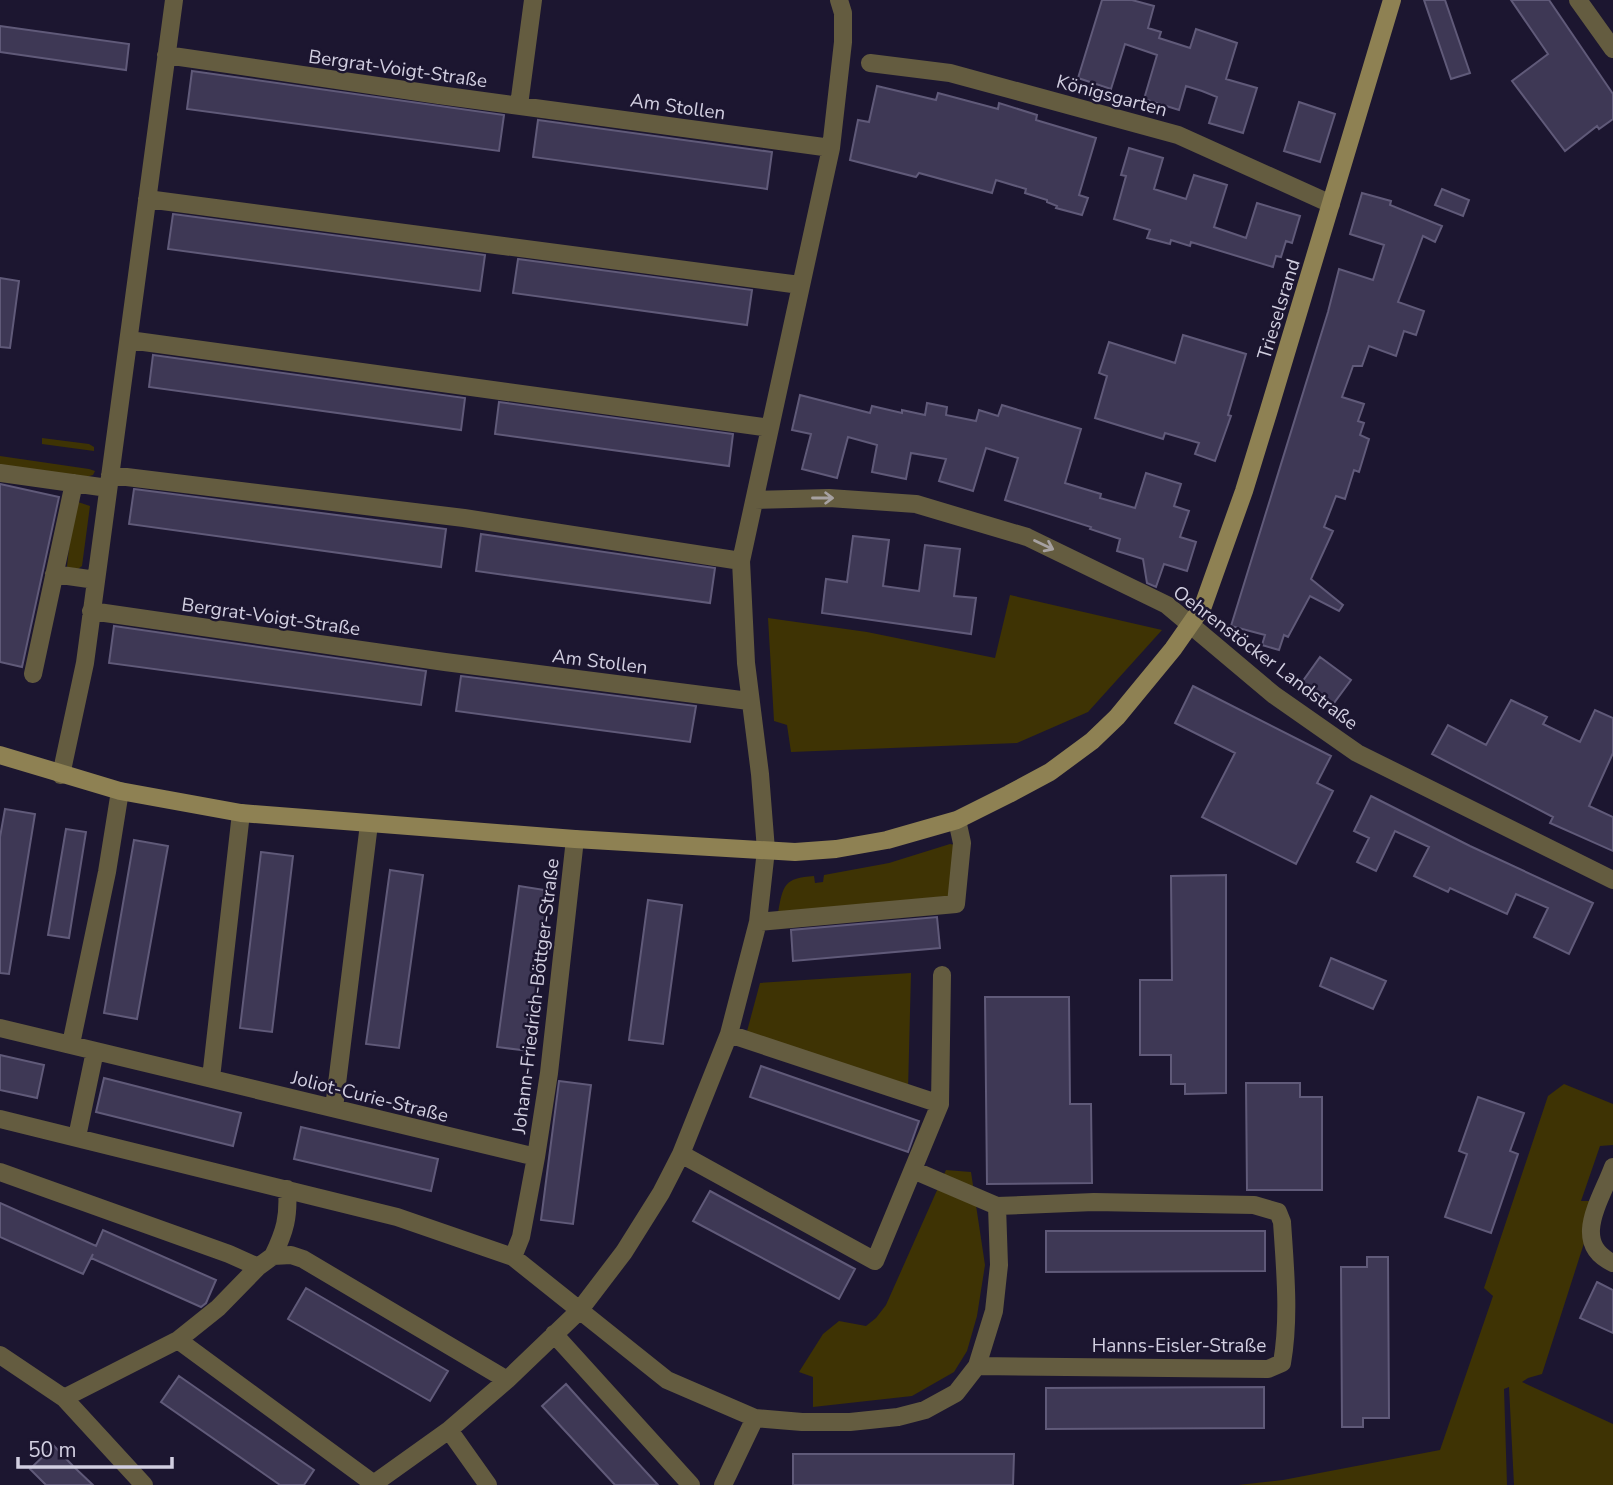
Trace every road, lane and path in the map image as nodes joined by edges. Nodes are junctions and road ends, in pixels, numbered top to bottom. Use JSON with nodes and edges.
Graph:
{"nodes":[{"id":1,"x":174,"y":0,"type":"edge"},
{"id":2,"x":533,"y":0,"type":"edge"},
{"id":3,"x":839,"y":0,"type":"edge"},
{"id":4,"x":1392,"y":0,"type":"edge"},
{"id":5,"x":1578,"y":0,"type":"edge"},
{"id":6,"x":1613,"y":49,"type":"edge"},
{"id":7,"x":166,"y":55,"type":"junction"},
{"id":8,"x":870,"y":63,"type":"dead end"},
{"id":9,"x":519,"y":105,"type":"junction"},
{"id":10,"x":831,"y":148,"type":"junction"},
{"id":11,"x":147,"y":199,"type":"junction"},
{"id":12,"x":1331,"y":204,"type":"junction"},
{"id":13,"x":800,"y":285,"type":"junction"},
{"id":14,"x":128,"y":340,"type":"junction"},
{"id":15,"x":769,"y":428,"type":"junction"},
{"id":16,"x":0,"y":473,"type":"edge"},
{"id":17,"x":109,"y":481,"type":"junction"},
{"id":18,"x":74,"y":483,"type":"junction"},
{"id":19,"x":755,"y":500,"type":"junction"},
{"id":20,"x":741,"y":561,"type":"junction"},
{"id":21,"x":54,"y":574,"type":"junction"},
{"id":22,"x":96,"y":580,"type":"junction"},
{"id":23,"x":92,"y":611,"type":"junction"},
{"id":24,"x":1189,"y":625,"type":"junction"},
{"id":25,"x":444,"y":662,"type":"joint"},
{"id":26,"x":33,"y":674,"type":"dead end"},
{"id":27,"x":749,"y":701,"type":"junction"},
{"id":28,"x":0,"y":755,"type":"edge"},
{"id":29,"x":61,"y":775,"type":"junction"},
{"id":30,"x":120,"y":791,"type":"junction"},
{"id":31,"x":241,"y":813,"type":"junction"},
{"id":32,"x":957,"y":820,"type":"junction"},
{"id":33,"x":369,"y":824,"type":"junction"},
{"id":34,"x":575,"y":839,"type":"junction"},
{"id":35,"x":766,"y":850,"type":"junction"},
{"id":36,"x":1613,"y":880,"type":"edge"},
{"id":37,"x":758,"y":922,"type":"junction"},
{"id":38,"x":942,"y":975,"type":"dead end"},
{"id":39,"x":0,"y":1028,"type":"edge"},
{"id":40,"x":729,"y":1034,"type":"junction"},
{"id":41,"x":71,"y":1044,"type":"junction"},
{"id":42,"x":95,"y":1051,"type":"junction"},
{"id":43,"x":211,"y":1078,"type":"junction"},
{"id":44,"x":940,"y":1104,"type":"junction"},
{"id":45,"x":334,"y":1108,"type":"junction"},
{"id":46,"x":0,"y":1119,"type":"edge"},
{"id":47,"x":77,"y":1137,"type":"junction"},
{"id":48,"x":681,"y":1154,"type":"junction"},
{"id":49,"x":536,"y":1157,"type":"junction"},
{"id":50,"x":1613,"y":1167,"type":"edge"},
{"id":51,"x":913,"y":1170,"type":"junction"},
{"id":52,"x":0,"y":1172,"type":"edge"},
{"id":53,"x":287,"y":1189,"type":"junction"},
{"id":54,"x":997,"y":1206,"type":"junction"},
{"id":55,"x":513,"y":1257,"type":"junction"},
{"id":56,"x":265,"y":1261,"type":"junction"},
{"id":57,"x":1613,"y":1263,"type":"edge"},
{"id":58,"x":579,"y":1311,"type":"junction"},
{"id":59,"x":554,"y":1334,"type":"junction"},
{"id":60,"x":178,"y":1340,"type":"junction"},
{"id":61,"x":0,"y":1355,"type":"edge"},
{"id":62,"x":978,"y":1366,"type":"junction"},
{"id":63,"x":507,"y":1381,"type":"junction"},
{"id":64,"x":64,"y":1398,"type":"junction"},
{"id":65,"x":755,"y":1418,"type":"junction"},
{"id":66,"x":449,"y":1430,"type":"junction"},
{"id":67,"x":373,"y":1484,"type":"edge"},
{"id":68,"x":144,"y":1485,"type":"edge"},
{"id":69,"x":488,"y":1485,"type":"edge"},
{"id":70,"x":691,"y":1485,"type":"edge"},
{"id":71,"x":723,"y":1485,"type":"edge"}],
"edges":[{"from":1,"to":7,"type":"street"},
{"from":2,"to":9,"type":"street"},
{"from":3,"to":10,"type":"street"},
{"from":4,"to":12,"type":"street","name":"Trieselsrand"},
{"from":5,"to":6,"type":"street"},
{"from":7,"to":9,"type":"street","name":"Bergrat-Voigt-Straße"},
{"from":7,"to":11,"type":"street"},
{"from":8,"to":12,"type":"street","name":"Königsgarten"},
{"from":9,"to":10,"type":"street","name":"Am Stollen"},
{"from":10,"to":13,"type":"street"},
{"from":11,"to":13,"type":"street"},
{"from":11,"to":14,"type":"street"},
{"from":12,"to":24,"type":"street","name":"Trieselsrand"},
{"from":13,"to":15,"type":"street"},
{"from":14,"to":15,"type":"street"},
{"from":14,"to":17,"type":"street"},
{"from":15,"to":19,"type":"street"},
{"from":16,"to":18,"type":"street"},
{"from":17,"to":18,"type":"street"},
{"from":17,"to":20,"type":"street"},
{"from":17,"to":22,"type":"street"},
{"from":18,"to":21,"type":"street"},
{"from":19,"to":20,"type":"street"},
{"from":19,"to":24,"type":"street","name":"Oehrenstöcker Landstraße","one_way":true},
{"from":20,"to":27,"type":"street"},
{"from":21,"to":22,"type":"street"},
{"from":21,"to":26,"type":"street"},
{"from":22,"to":23,"type":"street"},
{"from":23,"to":25,"type":"street","name":"Bergrat-Voigt-Straße"},
{"from":23,"to":29,"type":"street"},
{"from":24,"to":32,"type":"street","name":"Johann-Friedrich-Böttger-Straße"},
{"from":24,"to":36,"type":"street","name":"Oehrenstöcker Landstraße"},
{"from":25,"to":27,"type":"street","name":"Am Stollen"},
{"from":27,"to":35,"type":"street"},
{"from":28,"to":29,"type":"street","name":"Johann-Friedrich-Böttger-Straße"},
{"from":29,"to":30,"type":"street","name":"Johann-Friedrich-Böttger-Straße"},
{"from":30,"to":31,"type":"street","name":"Johann-Friedrich-Böttger-Straße"},
{"from":30,"to":41,"type":"street"},
{"from":31,"to":33,"type":"street","name":"Johann-Friedrich-Böttger-Straße"},
{"from":31,"to":43,"type":"street"},
{"from":32,"to":35,"type":"street","name":"Johann-Friedrich-Böttger-Straße"},
{"from":32,"to":37,"type":"street"},
{"from":33,"to":34,"type":"street","name":"Johann-Friedrich-Böttger-Straße"},
{"from":33,"to":45,"type":"street"},
{"from":34,"to":35,"type":"street","name":"Johann-Friedrich-Böttger-Straße"},
{"from":34,"to":49,"type":"street","name":"Johann-Friedrich-Böttger-Straße"},
{"from":35,"to":37,"type":"street"},
{"from":37,"to":40,"type":"street"},
{"from":38,"to":44,"type":"street"},
{"from":39,"to":41,"type":"street","name":"Joliot-Curie-Straße"},
{"from":40,"to":44,"type":"street"},
{"from":40,"to":48,"type":"street"},
{"from":41,"to":42,"type":"street","name":"Joliot-Curie-Straße"},
{"from":42,"to":43,"type":"street","name":"Joliot-Curie-Straße"},
{"from":42,"to":47,"type":"street"},
{"from":43,"to":45,"type":"street","name":"Joliot-Curie-Straße"},
{"from":44,"to":51,"type":"street"},
{"from":45,"to":49,"type":"street","name":"Joliot-Curie-Straße"},
{"from":46,"to":47,"type":"street"},
{"from":47,"to":53,"type":"street"},
{"from":48,"to":51,"type":"street"},
{"from":48,"to":58,"type":"street"},
{"from":49,"to":55,"type":"street"},
{"from":50,"to":57,"type":"street"},
{"from":51,"to":54,"type":"street","name":"Hanns-Eisler-Straße"},
{"from":52,"to":56,"type":"street"},
{"from":53,"to":55,"type":"street"},
{"from":53,"to":56,"type":"street"},
{"from":54,"to":62,"type":"street"},
{"from":54,"to":62,"type":"street","name":"Hanns-Eisler-Straße"},
{"from":55,"to":58,"type":"street"},
{"from":56,"to":60,"type":"street"},
{"from":56,"to":63,"type":"street"},
{"from":58,"to":59,"type":"street"},
{"from":58,"to":65,"type":"street"},
{"from":59,"to":63,"type":"street"},
{"from":59,"to":70,"type":"street"},
{"from":60,"to":64,"type":"street"},
{"from":60,"to":67,"type":"street"},
{"from":61,"to":64,"type":"street"},
{"from":62,"to":65,"type":"street"},
{"from":63,"to":66,"type":"street"},
{"from":64,"to":68,"type":"street"},
{"from":65,"to":71,"type":"street"},
{"from":66,"to":67,"type":"street"},
{"from":66,"to":69,"type":"street"}]}
